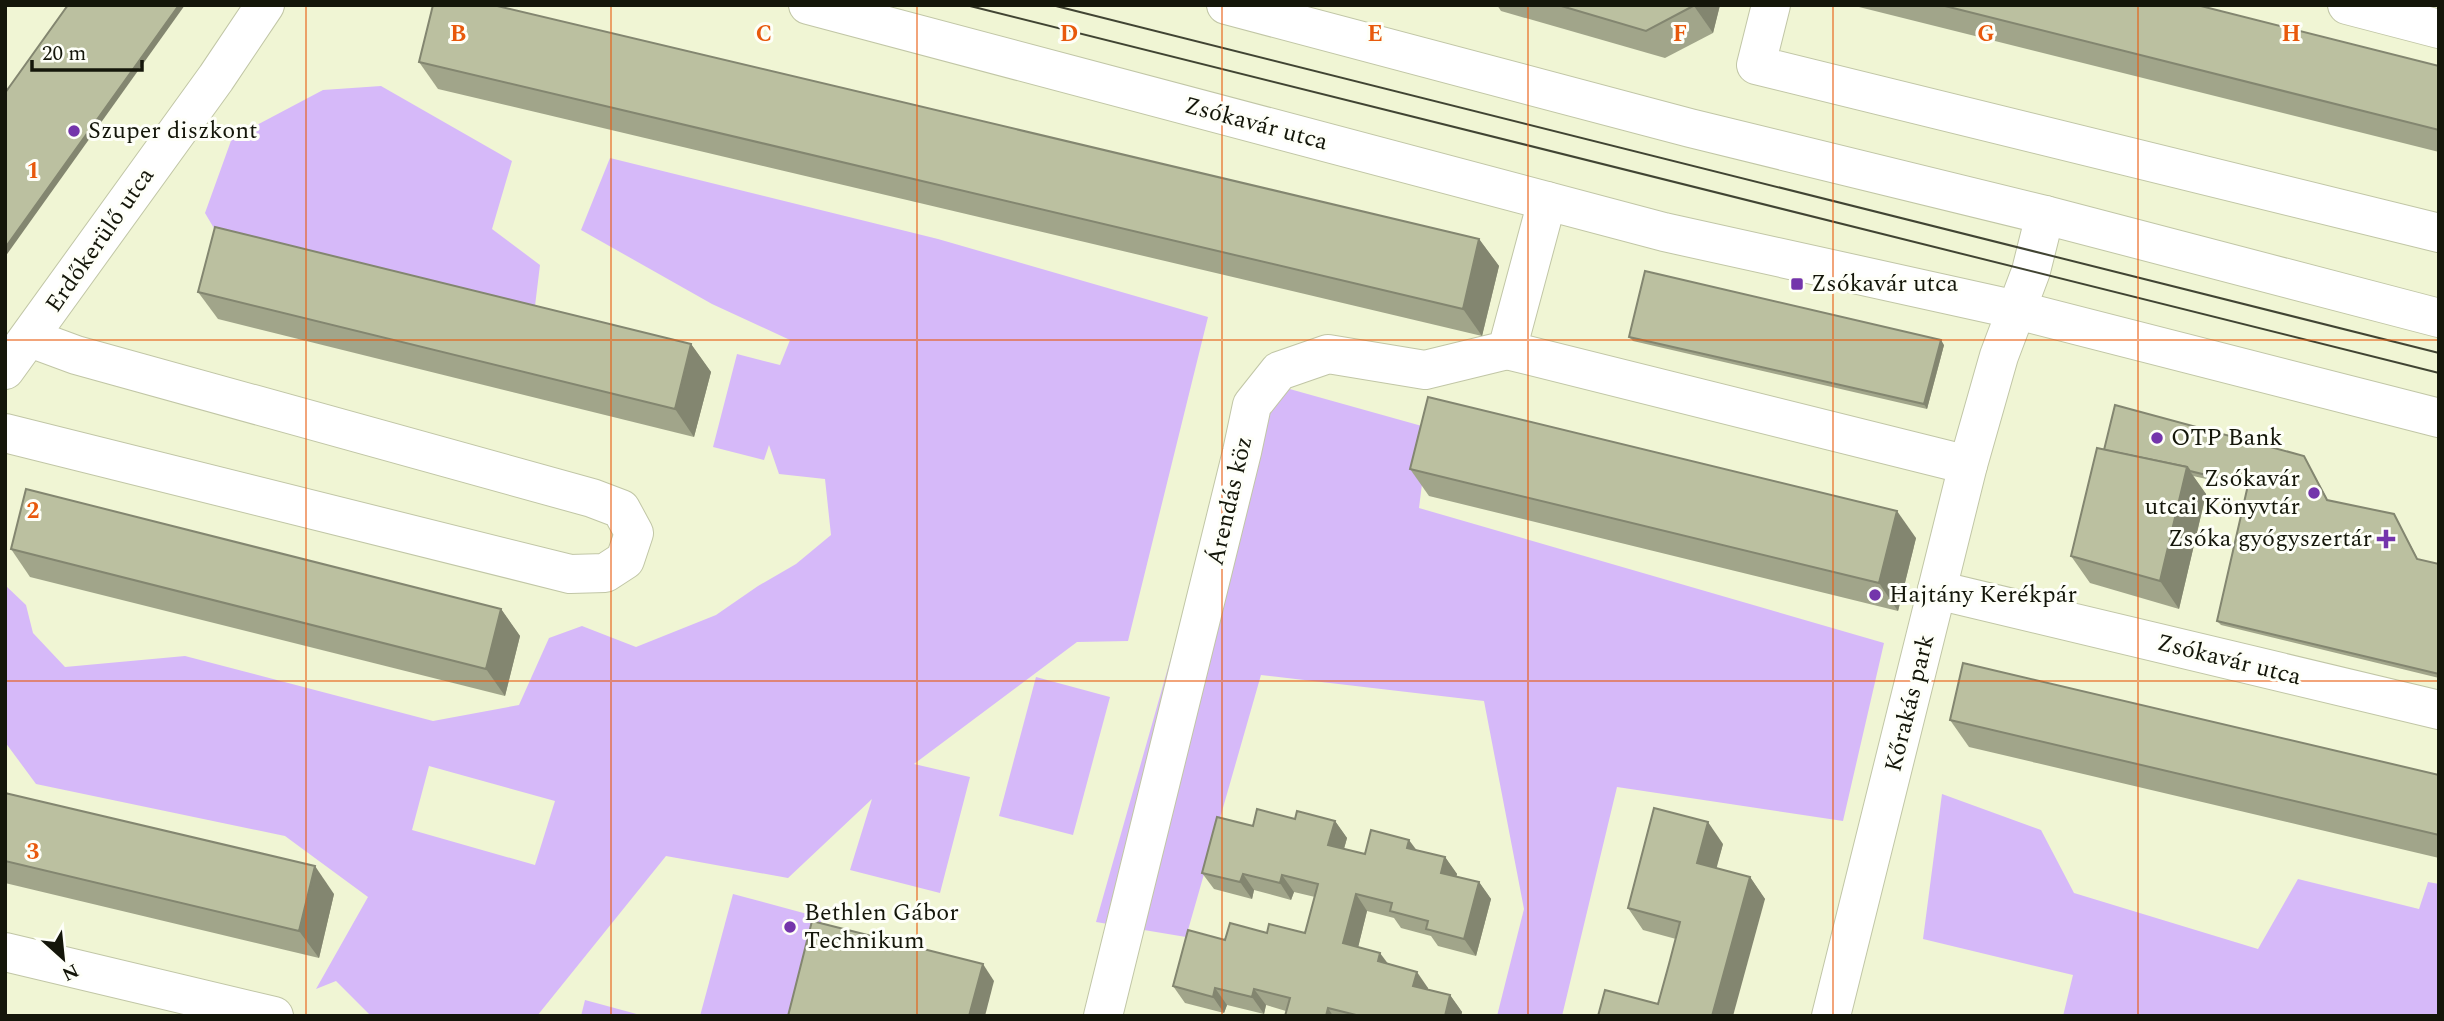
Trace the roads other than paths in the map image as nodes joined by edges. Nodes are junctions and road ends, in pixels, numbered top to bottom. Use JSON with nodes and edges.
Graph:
{"nodes":[{"id":1,"x":265,"y":5,"type":"edge"},
{"id":2,"x":808,"y":5,"type":"edge"},
{"id":3,"x":1226,"y":5,"type":"edge"},
{"id":4,"x":1771,"y":5,"type":"edge"},
{"id":5,"x":2347,"y":5,"type":"edge"},
{"id":6,"x":2439,"y":29,"type":"edge"},
{"id":7,"x":1547,"y":201,"type":"junction"},
{"id":8,"x":2045,"y":215,"type":"junction"},
{"id":9,"x":2439,"y":233,"type":"edge"},
{"id":10,"x":2017,"y":310,"type":"junction"},
{"id":11,"x":2439,"y":318,"type":"edge"},
{"id":12,"x":30,"y":338,"type":"junction"},
{"id":13,"x":1507,"y":350,"type":"junction"},
{"id":14,"x":5,"y":370,"type":"edge"},
{"id":15,"x":2439,"y":418,"type":"edge"},
{"id":16,"x":5,"y":433,"type":"edge"},
{"id":17,"x":1968,"y":465,"type":"junction"},
{"id":18,"x":1937,"y":590,"type":"junction"},
{"id":19,"x":2439,"y":710,"type":"edge"},
{"id":20,"x":5,"y":952,"type":"edge"},
{"id":21,"x":274,"y":1016,"type":"edge"},
{"id":22,"x":1103,"y":1016,"type":"edge"},
{"id":23,"x":1831,"y":1016,"type":"edge"}],
"edges":[{"from":1,"to":12,"type":"street","name":"Erdőkerülő utca"},
{"from":2,"to":7,"type":"street","name":"Zsókavár utca"},
{"from":3,"to":8,"type":"street"},
{"from":4,"to":9,"type":"street"},
{"from":5,"to":6,"type":"street"},
{"from":7,"to":10,"type":"street","name":"Zsókavár utca"},
{"from":7,"to":13,"type":"street"},
{"from":8,"to":10,"type":"street","name":"Kőrakás park"},
{"from":8,"to":11,"type":"street"},
{"from":10,"to":15,"type":"street","name":"Zsókavár utca"},
{"from":10,"to":17,"type":"street","name":"Kőrakás park"},
{"from":12,"to":14,"type":"street","name":"Erdőkerülő utca"},
{"from":12,"to":16,"type":"street"},
{"from":13,"to":17,"type":"street"},
{"from":13,"to":22,"type":"street","name":"Árendás köz"},
{"from":17,"to":18,"type":"street","name":"Kőrakás park"},
{"from":18,"to":19,"type":"street","name":"Zsókavár utca"},
{"from":18,"to":23,"type":"street","name":"Kőrakás park"},
{"from":20,"to":21,"type":"street"}]}
